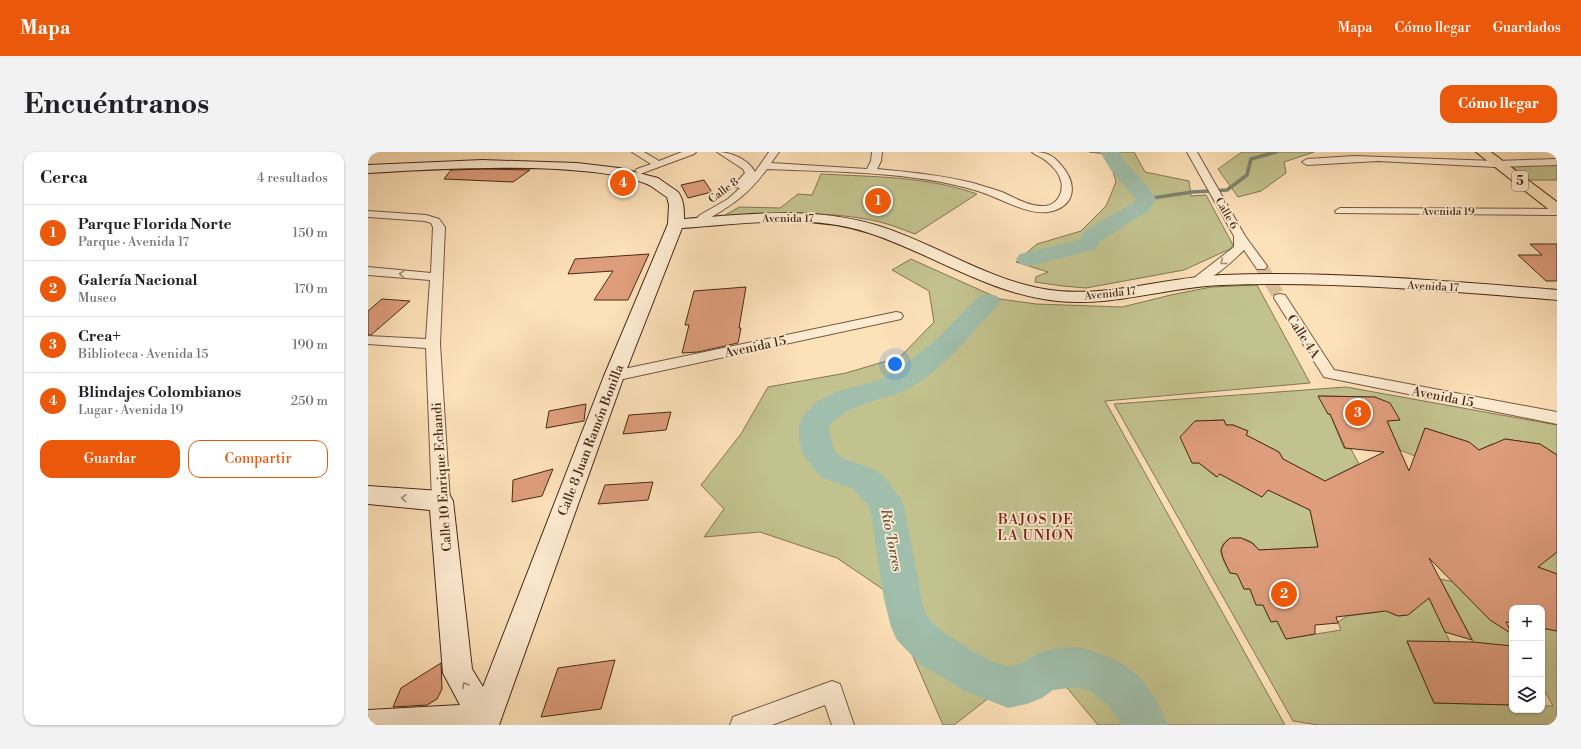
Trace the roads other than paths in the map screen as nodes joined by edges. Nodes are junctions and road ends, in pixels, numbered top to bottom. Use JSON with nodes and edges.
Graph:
{"nodes":[{"id":1,"x":637,"y":152,"type":"edge"},
{"id":2,"x":691,"y":152,"type":"edge"},
{"id":3,"x":722,"y":152,"type":"edge"},
{"id":4,"x":774,"y":152,"type":"edge"},
{"id":5,"x":877,"y":152,"type":"edge"},
{"id":6,"x":1037,"y":152,"type":"edge"},
{"id":7,"x":1192,"y":152,"type":"edge"},
{"id":8,"x":1483,"y":152,"type":"edge"},
{"id":9,"x":377,"y":158,"type":"edge"},
{"id":10,"x":456,"y":161,"type":"junction"},
{"id":11,"x":1307,"y":162,"type":"dead end"},
{"id":12,"x":1557,"y":162,"type":"edge"},
{"id":13,"x":658,"y":164,"type":"junction"},
{"id":14,"x":1498,"y":164,"type":"junction"},
{"id":15,"x":764,"y":166,"type":"junction"},
{"id":16,"x":368,"y":169,"type":"edge"},
{"id":17,"x":640,"y":171,"type":"junction"},
{"id":18,"x":871,"y":171,"type":"junction"},
{"id":19,"x":724,"y":206,"type":"junction"},
{"id":20,"x":1340,"y":211,"type":"dead end"},
{"id":21,"x":1557,"y":211,"type":"edge"},
{"id":22,"x":368,"y":214,"type":"edge"},
{"id":23,"x":687,"y":224,"type":"junction"},
{"id":24,"x":1240,"y":236,"type":"junction"},
{"id":25,"x":1261,"y":266,"type":"tunnel mouth"},
{"id":26,"x":368,"y":271,"type":"edge"},
{"id":27,"x":437,"y":277,"type":"junction"},
{"id":28,"x":1196,"y":281,"type":"junction"},
{"id":29,"x":1557,"y":295,"type":"edge"},
{"id":30,"x":1280,"y":298,"type":"tunnel mouth"},
{"id":31,"x":896,"y":316,"type":"dead end"},
{"id":32,"x":368,"y":340,"type":"edge"},
{"id":33,"x":433,"y":344,"type":"junction"},
{"id":34,"x":1329,"y":374,"type":"joint"},
{"id":35,"x":614,"y":376,"type":"junction"},
{"id":36,"x":1557,"y":418,"type":"edge"},
{"id":37,"x":368,"y":495,"type":"edge"},
{"id":38,"x":441,"y":501,"type":"junction"},
{"id":39,"x":483,"y":723,"type":"edge"},
{"id":40,"x":368,"y":724,"type":"edge"},
{"id":41,"x":741,"y":725,"type":"edge"},
{"id":42,"x":843,"y":725,"type":"edge"}],
"edges":[{"from":1,"to":13,"type":"street"},
{"from":2,"to":13,"type":"street"},
{"from":3,"to":19,"type":"street"},
{"from":4,"to":15,"type":"street","name":"Calle 8"},
{"from":5,"to":18,"type":"street"},
{"from":6,"to":18,"type":"street"},
{"from":7,"to":24,"type":"street","name":"Calle 6"},
{"from":8,"to":14,"type":"main road","number":"5"},
{"from":9,"to":10,"type":"main road"},
{"from":10,"to":16,"type":"main road"},
{"from":10,"to":17,"type":"main road"},
{"from":11,"to":14,"type":"street"},
{"from":12,"to":14,"type":"street"},
{"from":13,"to":17,"type":"street"},
{"from":14,"to":21,"type":"main road","number":"5"},
{"from":15,"to":18,"type":"street"},
{"from":15,"to":19,"type":"street","name":"Calle 8"},
{"from":17,"to":23,"type":"main road","name":"Calle 8 Juan Ramón Bonilla"},
{"from":19,"to":23,"type":"street","name":"Calle 8"},
{"from":20,"to":21,"type":"street","name":"Avenida 19"},
{"from":22,"to":27,"type":"street","name":"Calle 10 Enrique Echandi"},
{"from":23,"to":28,"type":"main road","name":"Avenida 17"},
{"from":23,"to":35,"type":"main road","name":"Calle 8 Juan Ramón Bonilla"},
{"from":24,"to":25,"type":"street"},
{"from":24,"to":28,"type":"street","name":"Calle 6","one_way":true},
{"from":27,"to":26,"type":"street","one_way":true},
{"from":27,"to":33,"type":"street","name":"Calle 10 Enrique Echandi"},
{"from":28,"to":29,"type":"main road","name":"Avenida 17"},
{"from":30,"to":34,"type":"street","name":"Calle 4A"},
{"from":31,"to":35,"type":"street","name":"Avenida 15"},
{"from":32,"to":33,"type":"street"},
{"from":33,"to":38,"type":"street","name":"Calle 10 Enrique Echandi"},
{"from":34,"to":36,"type":"street","name":"Avenida 15"},
{"from":35,"to":39,"type":"main road","name":"Calle 8 Juan Ramón Bonilla"},
{"from":38,"to":37,"type":"main road","one_way":true},
{"from":39,"to":38,"type":"main road","name":"Calle 10 Enrique Echandi","one_way":true},
{"from":39,"to":40,"type":"main road"},
{"from":41,"to":42,"type":"street"}]}
